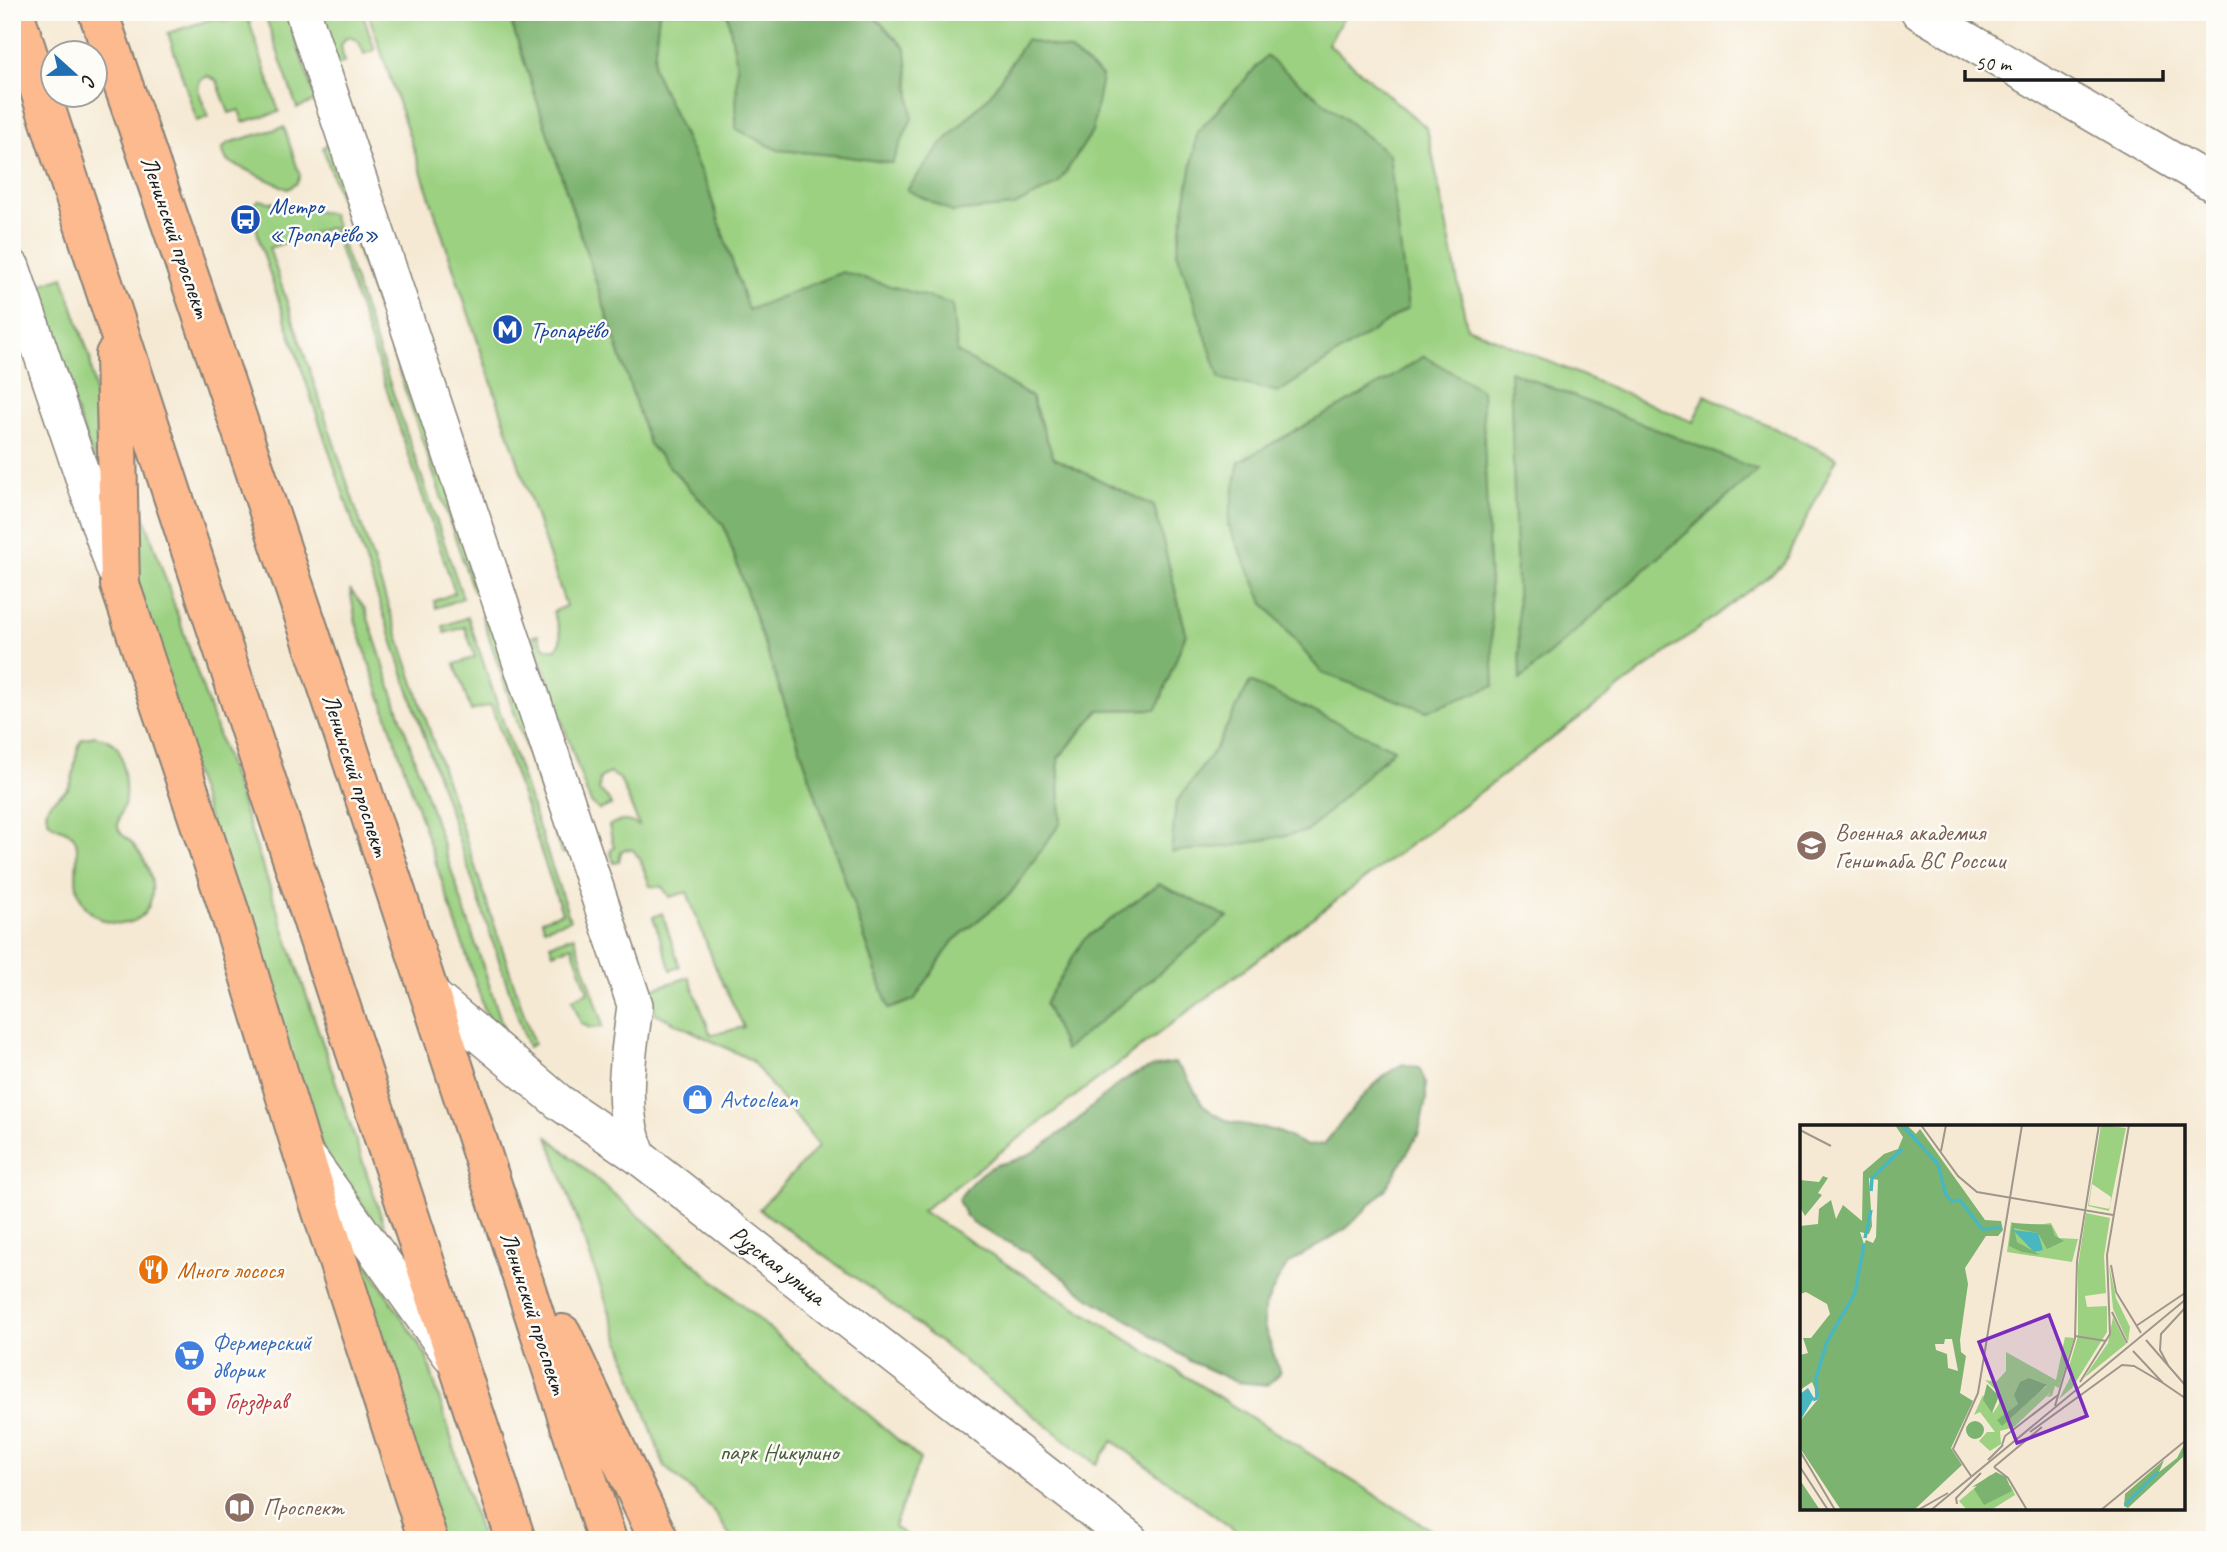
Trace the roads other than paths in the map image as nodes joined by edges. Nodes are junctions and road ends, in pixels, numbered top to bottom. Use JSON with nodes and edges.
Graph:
{"nodes":[{"id":1,"x":14,"y":12,"type":"edge"},
{"id":2,"x":98,"y":12,"type":"edge"},
{"id":3,"x":303,"y":12,"type":"edge"},
{"id":4,"x":1919,"y":12,"type":"edge"},
{"id":5,"x":2215,"y":185,"type":"edge"},
{"id":6,"x":12,"y":267,"type":"edge"},
{"id":7,"x":115,"y":317,"type":"junction"},
{"id":8,"x":120,"y":585,"type":"junction"},
{"id":9,"x":427,"y":991,"type":"junction"},
{"id":10,"x":301,"y":1147,"type":"junction"},
{"id":11,"x":639,"y":1157,"type":"junction"},
{"id":12,"x":495,"y":1193,"type":"junction"},
{"id":13,"x":461,"y":1370,"type":"junction"},
{"id":14,"x":428,"y":1540,"type":"edge"},
{"id":15,"x":516,"y":1540,"type":"edge"},
{"id":16,"x":607,"y":1540,"type":"edge"},
{"id":17,"x":659,"y":1540,"type":"edge"},
{"id":18,"x":1130,"y":1540,"type":"edge"}],
"edges":[{"from":1,"to":7,"type":"main road"},
{"from":2,"to":9,"type":"main road","name":"Ленинский проспект"},
{"from":3,"to":11,"type":"street"},
{"from":4,"to":5,"type":"street"},
{"from":6,"to":8,"type":"street"},
{"from":7,"to":8,"type":"main road"},
{"from":7,"to":13,"type":"main road"},
{"from":8,"to":10,"type":"main road"},
{"from":9,"to":11,"type":"street","name":"Рузская улица"},
{"from":9,"to":12,"type":"main road","name":"Ленинский проспект"},
{"from":10,"to":13,"type":"street"},
{"from":10,"to":14,"type":"main road"},
{"from":11,"to":18,"type":"street","name":"Рузская улица"},
{"from":12,"to":16,"type":"main road","name":"Ленинский проспект"},
{"from":12,"to":17,"type":"main road"},
{"from":13,"to":15,"type":"main road"}]}
